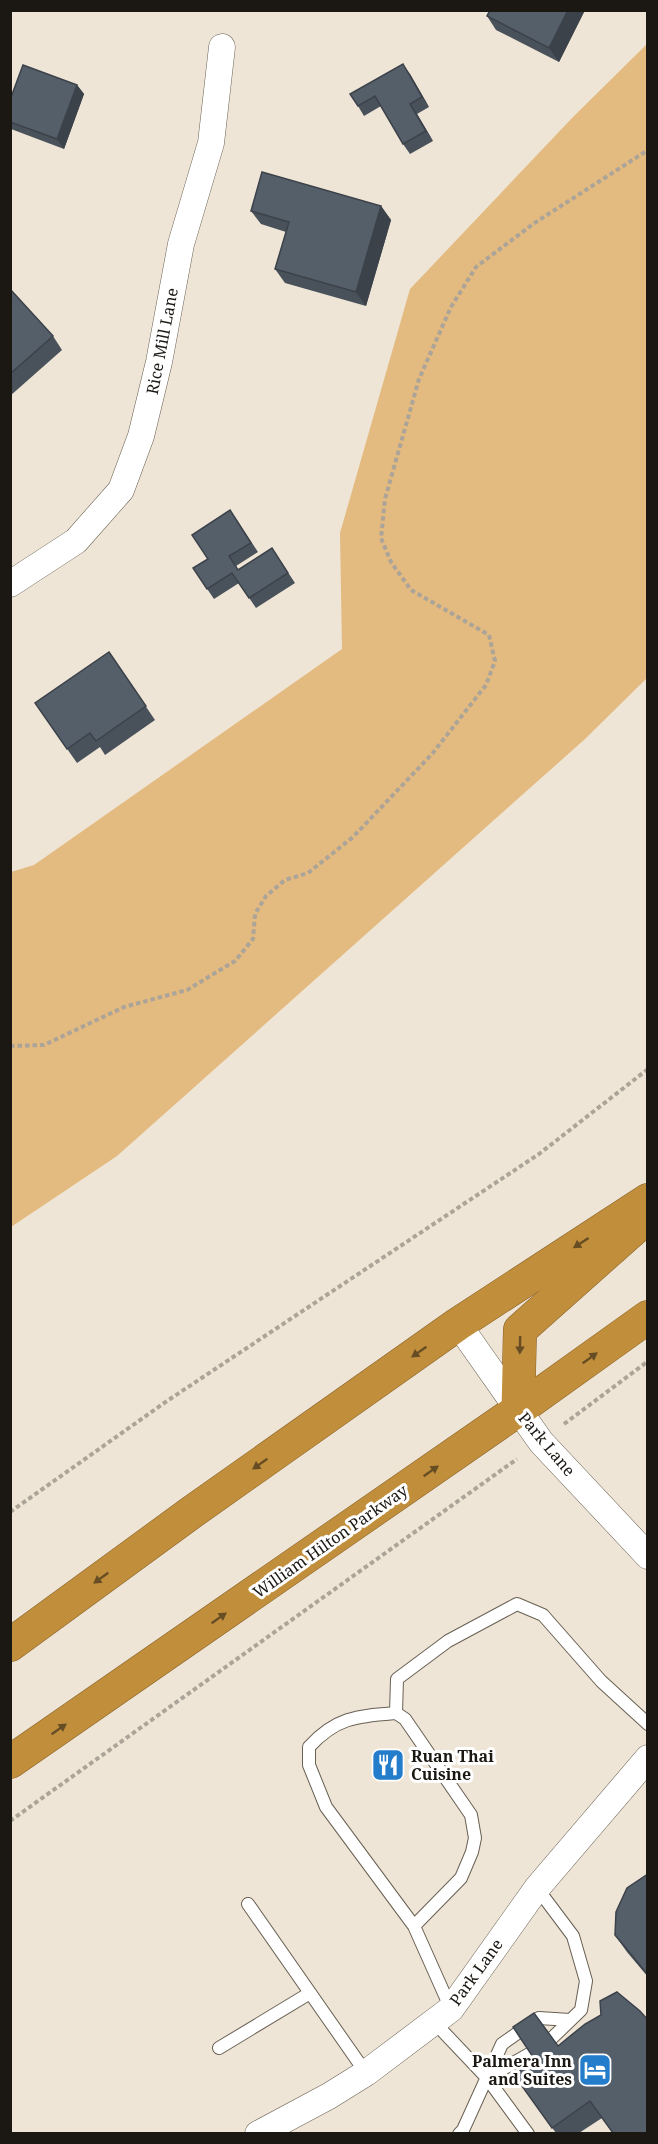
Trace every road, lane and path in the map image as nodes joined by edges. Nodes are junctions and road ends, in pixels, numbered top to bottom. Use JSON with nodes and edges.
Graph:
{"nodes":[{"id":1,"x":222,"y":47,"type":"dead end"},
{"id":2,"x":648,"y":150,"type":"edge"},
{"id":3,"x":10,"y":584,"type":"edge"},
{"id":4,"x":10,"y":1046,"type":"edge"},
{"id":5,"x":648,"y":1069,"type":"edge"},
{"id":6,"x":648,"y":1200,"type":"edge"},
{"id":7,"x":648,"y":1217,"type":"edge"},
{"id":8,"x":648,"y":1317,"type":"edge"},
{"id":9,"x":458,"y":1323,"type":"junction"},
{"id":10,"x":648,"y":1361,"type":"edge"},
{"id":11,"x":518,"y":1410,"type":"junction"},
{"id":12,"x":541,"y":1442,"type":"junction"},
{"id":13,"x":10,"y":1512,"type":"edge"},
{"id":14,"x":648,"y":1556,"type":"edge"},
{"id":15,"x":10,"y":1645,"type":"edge"},
{"id":16,"x":396,"y":1713,"type":"junction"},
{"id":17,"x":648,"y":1724,"type":"edge"},
{"id":18,"x":648,"y":1758,"type":"edge"},
{"id":19,"x":10,"y":1762,"type":"edge"},
{"id":20,"x":10,"y":1821,"type":"edge"},
{"id":21,"x":537,"y":1888,"type":"junction"},
{"id":22,"x":248,"y":1904,"type":"dead end"},
{"id":23,"x":414,"y":1926,"type":"junction"},
{"id":24,"x":310,"y":1993,"type":"junction"},
{"id":25,"x":442,"y":2016,"type":"junction"},
{"id":26,"x":570,"y":2020,"type":"junction"},
{"id":27,"x":552,"y":2038,"type":"edge"},
{"id":28,"x":219,"y":2048,"type":"dead end"},
{"id":29,"x":531,"y":2053,"type":"edge"},
{"id":30,"x":366,"y":2073,"type":"junction"},
{"id":31,"x":487,"y":2078,"type":"junction"},
{"id":32,"x":258,"y":2133,"type":"edge"},
{"id":33,"x":459,"y":2133,"type":"edge"},
{"id":34,"x":528,"y":2133,"type":"edge"}],
"edges":[{"from":1,"to":3,"type":"street","name":"Rice Mill Lane"},
{"from":2,"to":4,"type":"path"},
{"from":5,"to":13,"type":"path"},
{"from":6,"to":9,"type":"highway","one_way":true},
{"from":7,"to":11,"type":"highway","one_way":true},
{"from":11,"to":8,"type":"highway","name":"William Hilton Parkway","one_way":true},
{"from":9,"to":11,"type":"street","name":"Park Lane"},
{"from":9,"to":15,"type":"highway","one_way":true},
{"from":10,"to":12,"type":"path"},
{"from":11,"to":12,"type":"street","name":"Park Lane"},
{"from":19,"to":11,"type":"highway","name":"William Hilton Parkway","one_way":true},
{"from":12,"to":14,"type":"street","name":"Park Lane"},
{"from":12,"to":20,"type":"path"},
{"from":16,"to":17,"type":"lane"},
{"from":16,"to":23,"type":"lane"},
{"from":16,"to":23,"type":"lane"},
{"from":18,"to":21,"type":"street","name":"Park Lane"},
{"from":21,"to":25,"type":"street","name":"Park Lane"},
{"from":21,"to":26,"type":"lane"},
{"from":22,"to":24,"type":"lane"},
{"from":23,"to":25,"type":"lane"},
{"from":24,"to":28,"type":"lane"},
{"from":24,"to":30,"type":"lane"},
{"from":25,"to":30,"type":"street","name":"Park Lane"},
{"from":25,"to":31,"type":"lane"},
{"from":26,"to":27,"type":"lane"},
{"from":26,"to":31,"type":"lane"},
{"from":29,"to":31,"type":"lane"},
{"from":30,"to":32,"type":"street","name":"Park Lane"},
{"from":31,"to":33,"type":"lane"},
{"from":31,"to":34,"type":"lane"}]}
